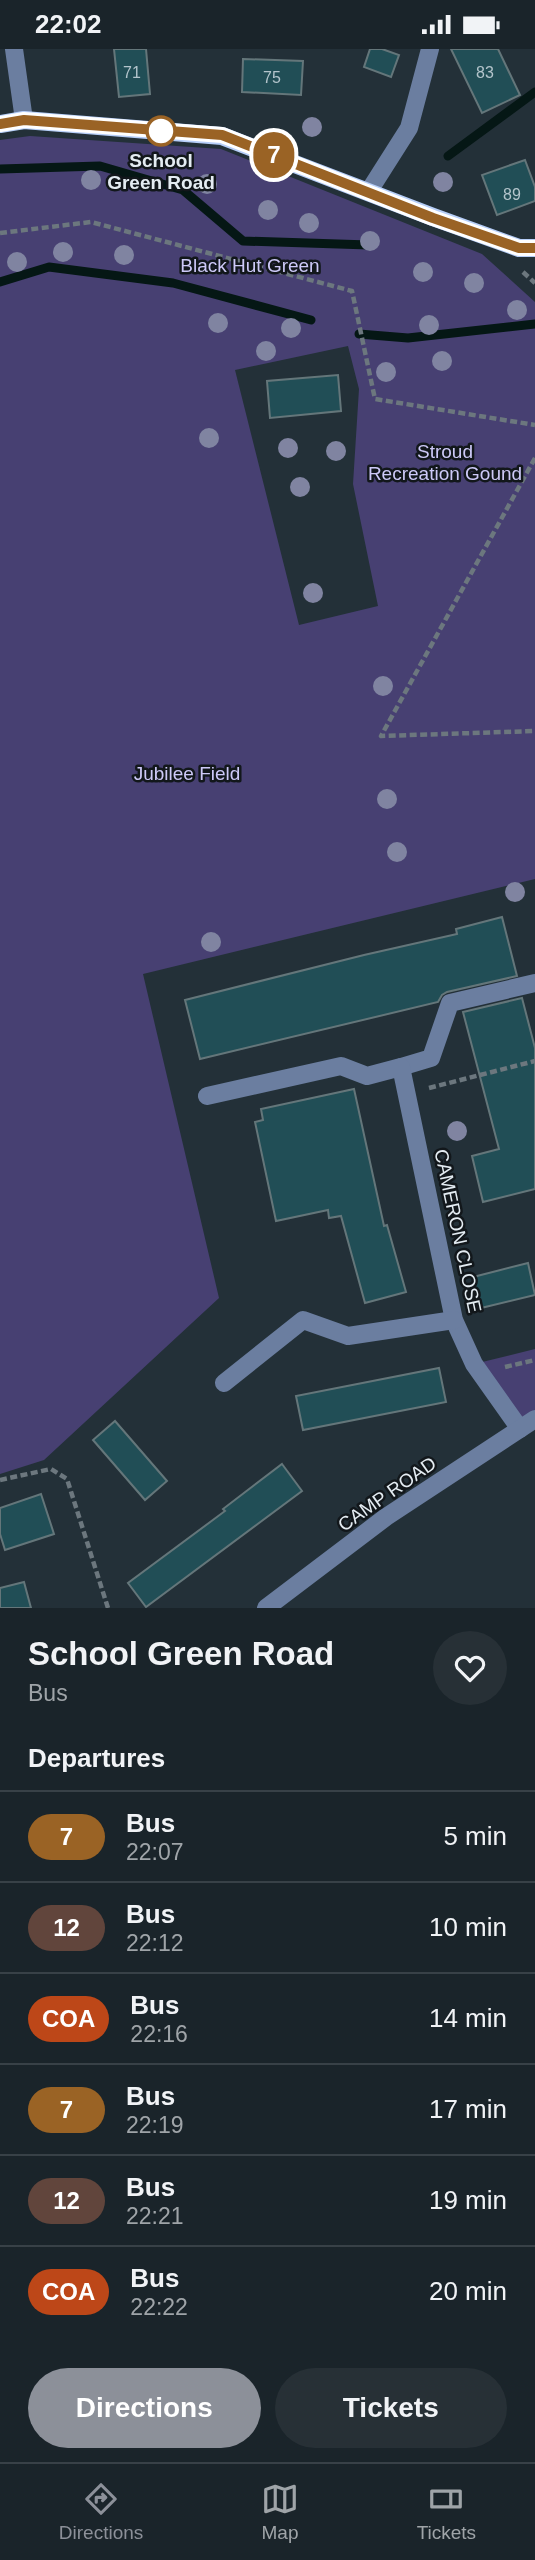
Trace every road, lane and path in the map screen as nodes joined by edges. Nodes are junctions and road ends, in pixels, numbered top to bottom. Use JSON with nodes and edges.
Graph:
{"nodes":[{"id":1,"x":14,"y":49,"type":"edge"},
{"id":2,"x":430,"y":49,"type":"edge"},
{"id":3,"x":24,"y":120,"type":"junction"},
{"id":4,"x":0,"y":124,"type":"edge"},
{"id":5,"x":369,"y":191,"type":"junction"},
{"id":6,"x":0,"y":233,"type":"edge"},
{"id":7,"x":535,"y":248,"type":"edge"},
{"id":8,"x":535,"y":425,"type":"edge"},
{"id":9,"x":535,"y":458,"type":"edge"},
{"id":10,"x":535,"y":730,"type":"edge"},
{"id":11,"x":535,"y":983,"type":"edge"},
{"id":12,"x":535,"y":1061,"type":"edge"},
{"id":13,"x":401,"y":1067,"type":"junction"},
{"id":14,"x":408,"y":1094,"type":"junction"},
{"id":15,"x":207,"y":1096,"type":"dead end"},
{"id":16,"x":454,"y":1320,"type":"junction"},
{"id":17,"x":224,"y":1383,"type":"dead end"},
{"id":18,"x":528,"y":1424,"type":"edge"},
{"id":19,"x":0,"y":1480,"type":"edge"},
{"id":20,"x":108,"y":1608,"type":"edge"},
{"id":21,"x":266,"y":1608,"type":"edge"}],
"edges":[{"from":1,"to":3,"type":"street"},
{"from":2,"to":5,"type":"street"},
{"from":3,"to":4,"type":"main road"},
{"from":3,"to":5,"type":"main road"},
{"from":5,"to":7,"type":"main road"},
{"from":6,"to":8,"type":"path"},
{"from":9,"to":10,"type":"path"},
{"from":11,"to":13,"type":"street"},
{"from":12,"to":14,"type":"path"},
{"from":13,"to":14,"type":"street","name":"CAMERON CLOSE"},
{"from":13,"to":15,"type":"street"},
{"from":14,"to":16,"type":"street","name":"CAMERON CLOSE"},
{"from":16,"to":17,"type":"street"},
{"from":16,"to":18,"type":"street","name":"CAMERON CLOSE"},
{"from":18,"to":21,"type":"street","name":"CAMP ROAD"},
{"from":19,"to":20,"type":"path"}]}
